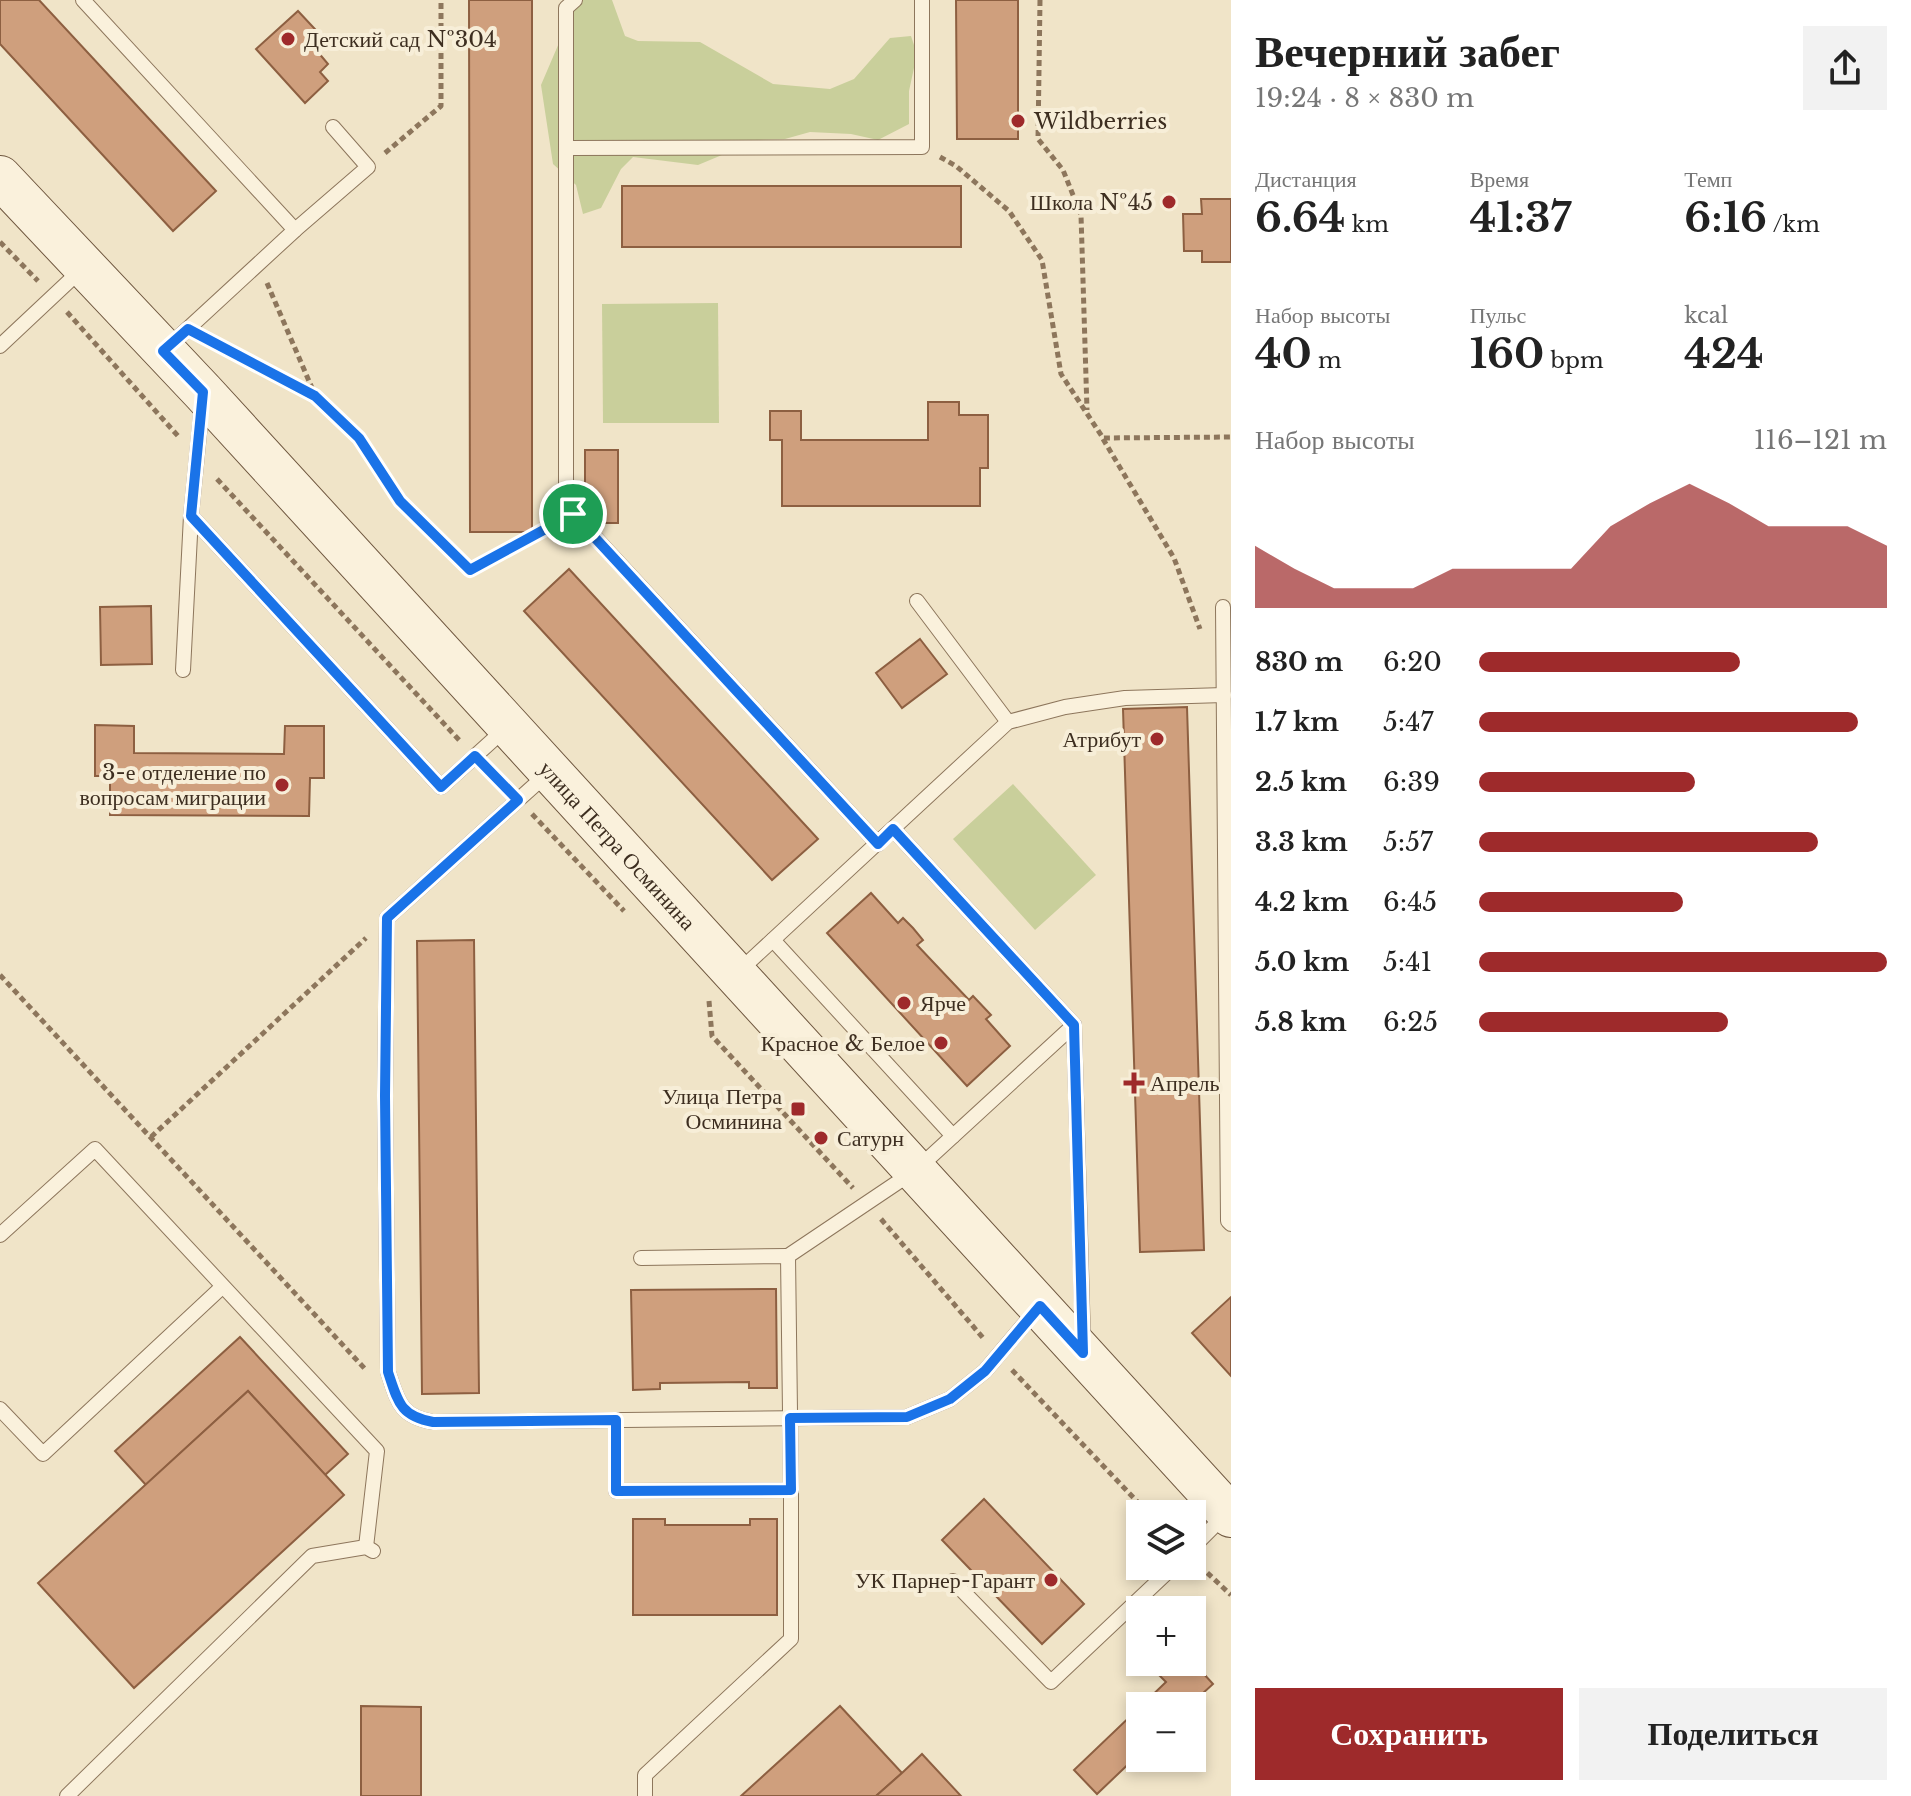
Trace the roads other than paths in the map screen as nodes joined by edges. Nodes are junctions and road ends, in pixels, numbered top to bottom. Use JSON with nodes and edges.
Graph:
{"nodes":[{"id":1,"x":83,"y":0,"type":"edge"},
{"id":2,"x":575,"y":0,"type":"edge"},
{"id":3,"x":922,"y":0,"type":"edge"},
{"id":4,"x":333,"y":127,"type":"dead end"},
{"id":5,"x":566,"y":148,"type":"junction"},
{"id":6,"x":0,"y":177,"type":"edge"},
{"id":7,"x":295,"y":230,"type":"junction"},
{"id":8,"x":85,"y":266,"type":"junction"},
{"id":9,"x":176,"y":340,"type":"junction"},
{"id":10,"x":0,"y":346,"type":"edge"},
{"id":11,"x":203,"y":392,"type":"junction"},
{"id":12,"x":191,"y":516,"type":"junction"},
{"id":13,"x":917,"y":601,"type":"dead end"},
{"id":14,"x":1223,"y":607,"type":"dead end"},
{"id":15,"x":183,"y":670,"type":"dead end"},
{"id":16,"x":1224,"y":695,"type":"junction"},
{"id":17,"x":1008,"y":722,"type":"junction"},
{"id":18,"x":509,"y":726,"type":"junction"},
{"id":19,"x":550,"y":771,"type":"junction"},
{"id":20,"x":893,"y":829,"type":"junction"},
{"id":21,"x":878,"y":844,"type":"junction"},
{"id":22,"x":1228,"y":868,"type":"edge"},
{"id":23,"x":773,"y":940,"type":"junction"},
{"id":24,"x":736,"y":974,"type":"junction"},
{"id":25,"x":1074,"y":1025,"type":"junction"},
{"id":26,"x":953,"y":1136,"type":"junction"},
{"id":27,"x":916,"y":1170,"type":"junction"},
{"id":28,"x":1231,"y":1224,"type":"edge"},
{"id":29,"x":0,"y":1235,"type":"edge"},
{"id":30,"x":788,"y":1256,"type":"junction"},
{"id":31,"x":641,"y":1258,"type":"dead end"},
{"id":32,"x":222,"y":1287,"type":"junction"},
{"id":33,"x":1040,"y":1306,"type":"junction"},
{"id":34,"x":1083,"y":1353,"type":"junction"},
{"id":35,"x":0,"y":1409,"type":"edge"},
{"id":36,"x":790,"y":1418,"type":"junction"},
{"id":37,"x":616,"y":1420,"type":"junction"},
{"id":38,"x":791,"y":1490,"type":"junction"},
{"id":39,"x":1229,"y":1514,"type":"edge"},
{"id":40,"x":1206,"y":1535,"type":"edge"},
{"id":41,"x":1159,"y":1580,"type":"edge"},
{"id":42,"x":953,"y":1581,"type":"dead end"},
{"id":43,"x":67,"y":1796,"type":"edge"},
{"id":44,"x":645,"y":1796,"type":"edge"}],
"edges":[{"from":1,"to":7,"type":"lane"},
{"from":2,"to":5,"type":"lane"},
{"from":3,"to":5,"type":"lane"},
{"from":4,"to":7,"type":"lane"},
{"from":5,"to":21,"type":"lane"},
{"from":6,"to":8,"type":"main road","name":"улица Петра Осминина"},
{"from":7,"to":9,"type":"lane"},
{"from":8,"to":9,"type":"main road","name":"улица Петра Осминина"},
{"from":8,"to":10,"type":"lane"},
{"from":9,"to":11,"type":"main road","name":"улица Петра Осминина"},
{"from":11,"to":12,"type":"lane"},
{"from":11,"to":18,"type":"main road","name":"улица Петра Осминина"},
{"from":12,"to":15,"type":"lane"},
{"from":12,"to":18,"type":"lane"},
{"from":13,"to":17,"type":"lane"},
{"from":14,"to":16,"type":"lane"},
{"from":16,"to":17,"type":"lane"},
{"from":16,"to":22,"type":"lane"},
{"from":17,"to":20,"type":"lane"},
{"from":18,"to":19,"type":"main road","name":"улица Петра Осминина"},
{"from":19,"to":24,"type":"main road","name":"улица Петра Осминина"},
{"from":19,"to":37,"type":"lane"},
{"from":20,"to":21,"type":"lane"},
{"from":20,"to":25,"type":"lane"},
{"from":21,"to":23,"type":"lane"},
{"from":22,"to":28,"type":"lane"},
{"from":23,"to":24,"type":"lane"},
{"from":23,"to":26,"type":"lane"},
{"from":24,"to":27,"type":"main road","name":"улица Петра Осминина"},
{"from":25,"to":26,"type":"lane"},
{"from":25,"to":34,"type":"lane"},
{"from":26,"to":27,"type":"lane"},
{"from":27,"to":30,"type":"lane"},
{"from":27,"to":33,"type":"main road","name":"улица Петра Осминина"},
{"from":29,"to":32,"type":"lane"},
{"from":30,"to":31,"type":"lane"},
{"from":30,"to":36,"type":"lane"},
{"from":32,"to":35,"type":"lane"},
{"from":32,"to":43,"type":"lane"},
{"from":33,"to":34,"type":"main road","name":"улица Петра Осминина"},
{"from":33,"to":36,"type":"lane"},
{"from":34,"to":39,"type":"main road","name":"улица Петра Осминина"},
{"from":36,"to":37,"type":"lane"},
{"from":36,"to":38,"type":"lane"},
{"from":37,"to":38,"type":"lane"},
{"from":38,"to":44,"type":"lane"},
{"from":39,"to":40,"type":"lane"},
{"from":41,"to":42,"type":"lane"}]}
